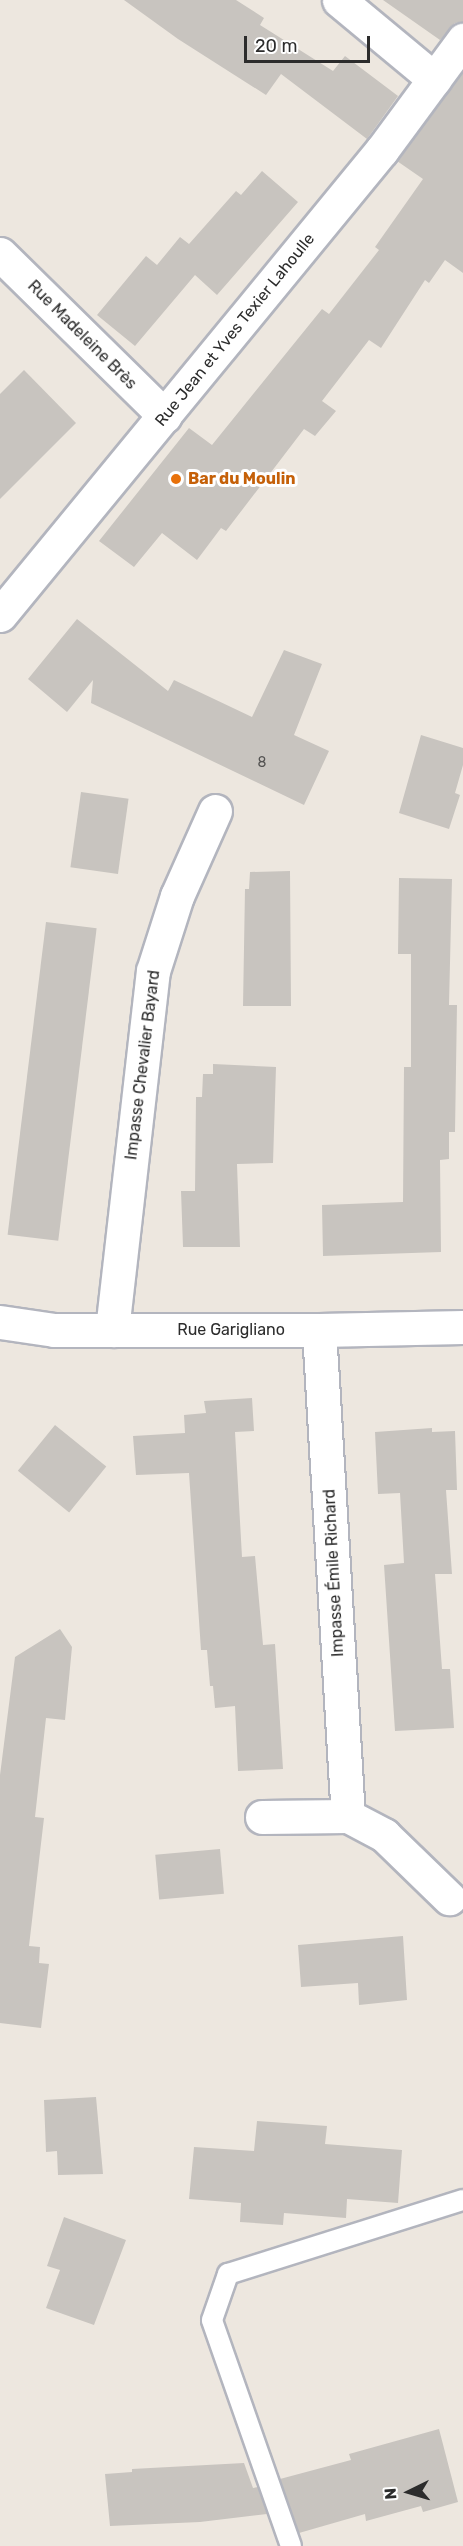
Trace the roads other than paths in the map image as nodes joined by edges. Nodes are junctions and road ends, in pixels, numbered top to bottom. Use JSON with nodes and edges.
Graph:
{"nodes":[{"id":1,"x":339,"y":0,"type":"edge"},
{"id":2,"x":463,"y":40,"type":"edge"},
{"id":3,"x":434,"y":79,"type":"junction"},
{"id":4,"x":0,"y":254,"type":"edge"},
{"id":5,"x":165,"y":416,"type":"junction"},
{"id":6,"x":0,"y":615,"type":"edge"},
{"id":7,"x":215,"y":811,"type":"dead end"},
{"id":8,"x":0,"y":1322,"type":"edge"},
{"id":9,"x":463,"y":1327,"type":"edge"},
{"id":10,"x":112,"y":1330,"type":"junction"},
{"id":11,"x":319,"y":1330,"type":"junction"},
{"id":12,"x":348,"y":1816,"type":"junction"},
{"id":13,"x":262,"y":1817,"type":"dead end"},
{"id":14,"x":449,"y":1898,"type":"dead end"},
{"id":15,"x":463,"y":2200,"type":"edge"},
{"id":16,"x":291,"y":2546,"type":"edge"}],
"edges":[{"from":1,"to":3,"type":"street"},
{"from":2,"to":3,"type":"street","name":"Rue Jean et Yves Texier Lahoulle"},
{"from":3,"to":5,"type":"street","name":"Rue Jean et Yves Texier Lahoulle"},
{"from":4,"to":5,"type":"street","name":"Rue Madeleine Brès"},
{"from":5,"to":6,"type":"street","name":"Rue Jean et Yves Texier Lahoulle"},
{"from":7,"to":10,"type":"street","name":"Impasse Chevalier Bayard"},
{"from":8,"to":10,"type":"street","name":"Rue Garigliano"},
{"from":9,"to":11,"type":"street","name":"Rue Garigliano"},
{"from":10,"to":11,"type":"street","name":"Rue Garigliano"},
{"from":11,"to":12,"type":"street","name":"Impasse Émile Richard"},
{"from":12,"to":13,"type":"street"},
{"from":12,"to":14,"type":"street"},
{"from":15,"to":16,"type":"lane"}]}
